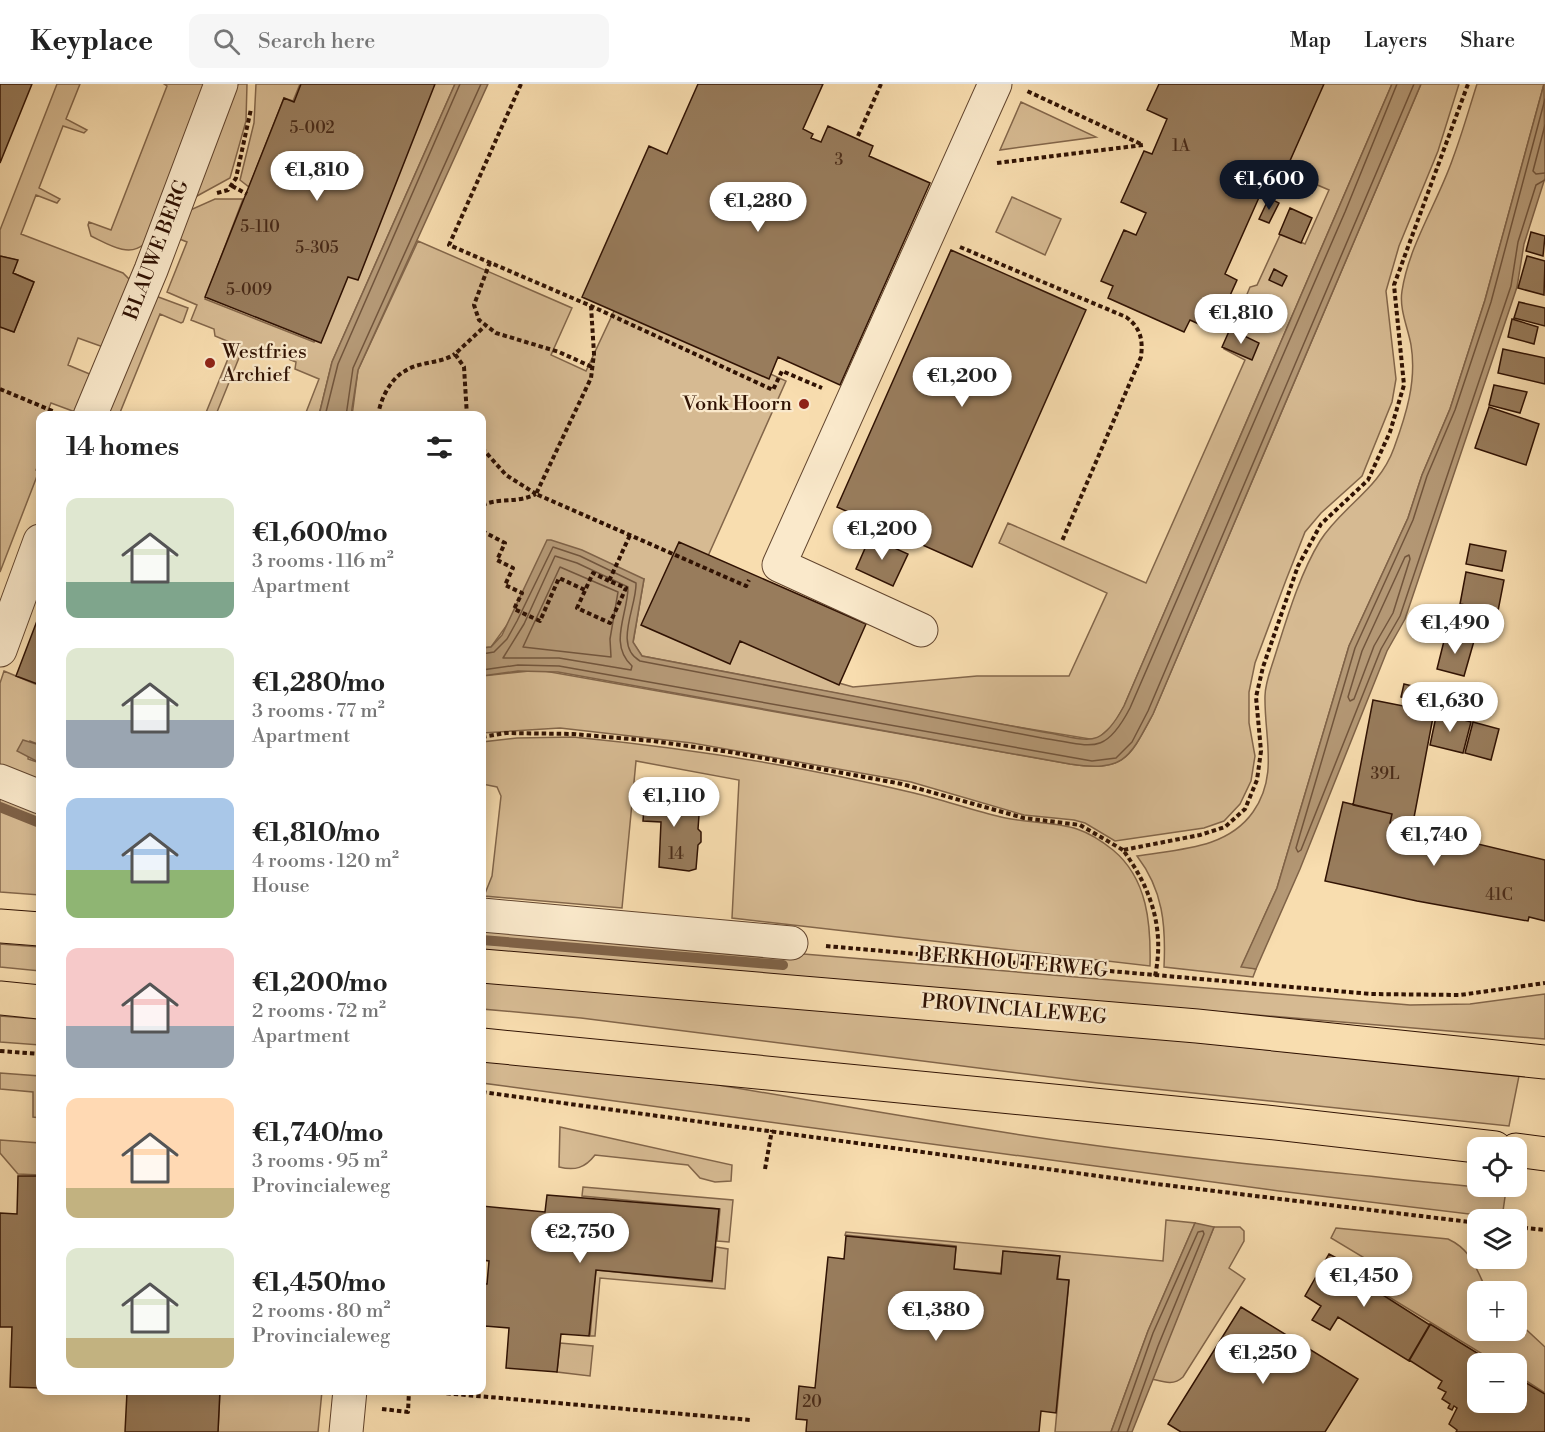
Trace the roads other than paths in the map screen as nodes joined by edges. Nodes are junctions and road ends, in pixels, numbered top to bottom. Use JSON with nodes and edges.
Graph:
{"nodes":[{"id":1,"x":221,"y":84,"type":"edge"},
{"id":2,"x":1008,"y":86,"type":"edge"},
{"id":3,"x":92,"y":411,"type":"edge"},
{"id":4,"x":36,"y":551,"type":"edge"},
{"id":5,"x":921,"y":630,"type":"dead end"},
{"id":6,"x":0,"y":650,"type":"edge"},
{"id":7,"x":0,"y":781,"type":"edge"},
{"id":8,"x":36,"y":795,"type":"edge"},
{"id":9,"x":486,"y":915,"type":"edge"},
{"id":10,"x":0,"y":926,"type":"edge"},
{"id":11,"x":36,"y":929,"type":"edge"},
{"id":12,"x":791,"y":943,"type":"road end"},
{"id":13,"x":486,"y":966,"type":"edge"},
{"id":14,"x":0,"y":998,"type":"edge"},
{"id":15,"x":36,"y":1002,"type":"edge"},
{"id":16,"x":486,"y":1045,"type":"edge"},
{"id":17,"x":1545,"y":1062,"type":"edge"},
{"id":18,"x":1467,"y":1145,"type":"edge"},
{"id":19,"x":1527,"y":1152,"type":"edge"},
{"id":20,"x":1545,"y":1154,"type":"edge"},
{"id":21,"x":350,"y":1395,"type":"edge"},
{"id":22,"x":346,"y":1432,"type":"edge"}],
"edges":[{"from":1,"to":3,"type":"street","name":"BLAUWE BERG"},
{"from":2,"to":5,"type":"street"},
{"from":4,"to":6,"type":"street"},
{"from":7,"to":8,"type":"street"},
{"from":9,"to":12,"type":"street"},
{"from":10,"to":11,"type":"main road"},
{"from":13,"to":17,"type":"main road","name":"PROVINCIALEWEG"},
{"from":14,"to":15,"type":"main road"},
{"from":16,"to":18,"type":"main road"},
{"from":19,"to":20,"type":"main road"},
{"from":21,"to":22,"type":"street"}]}
